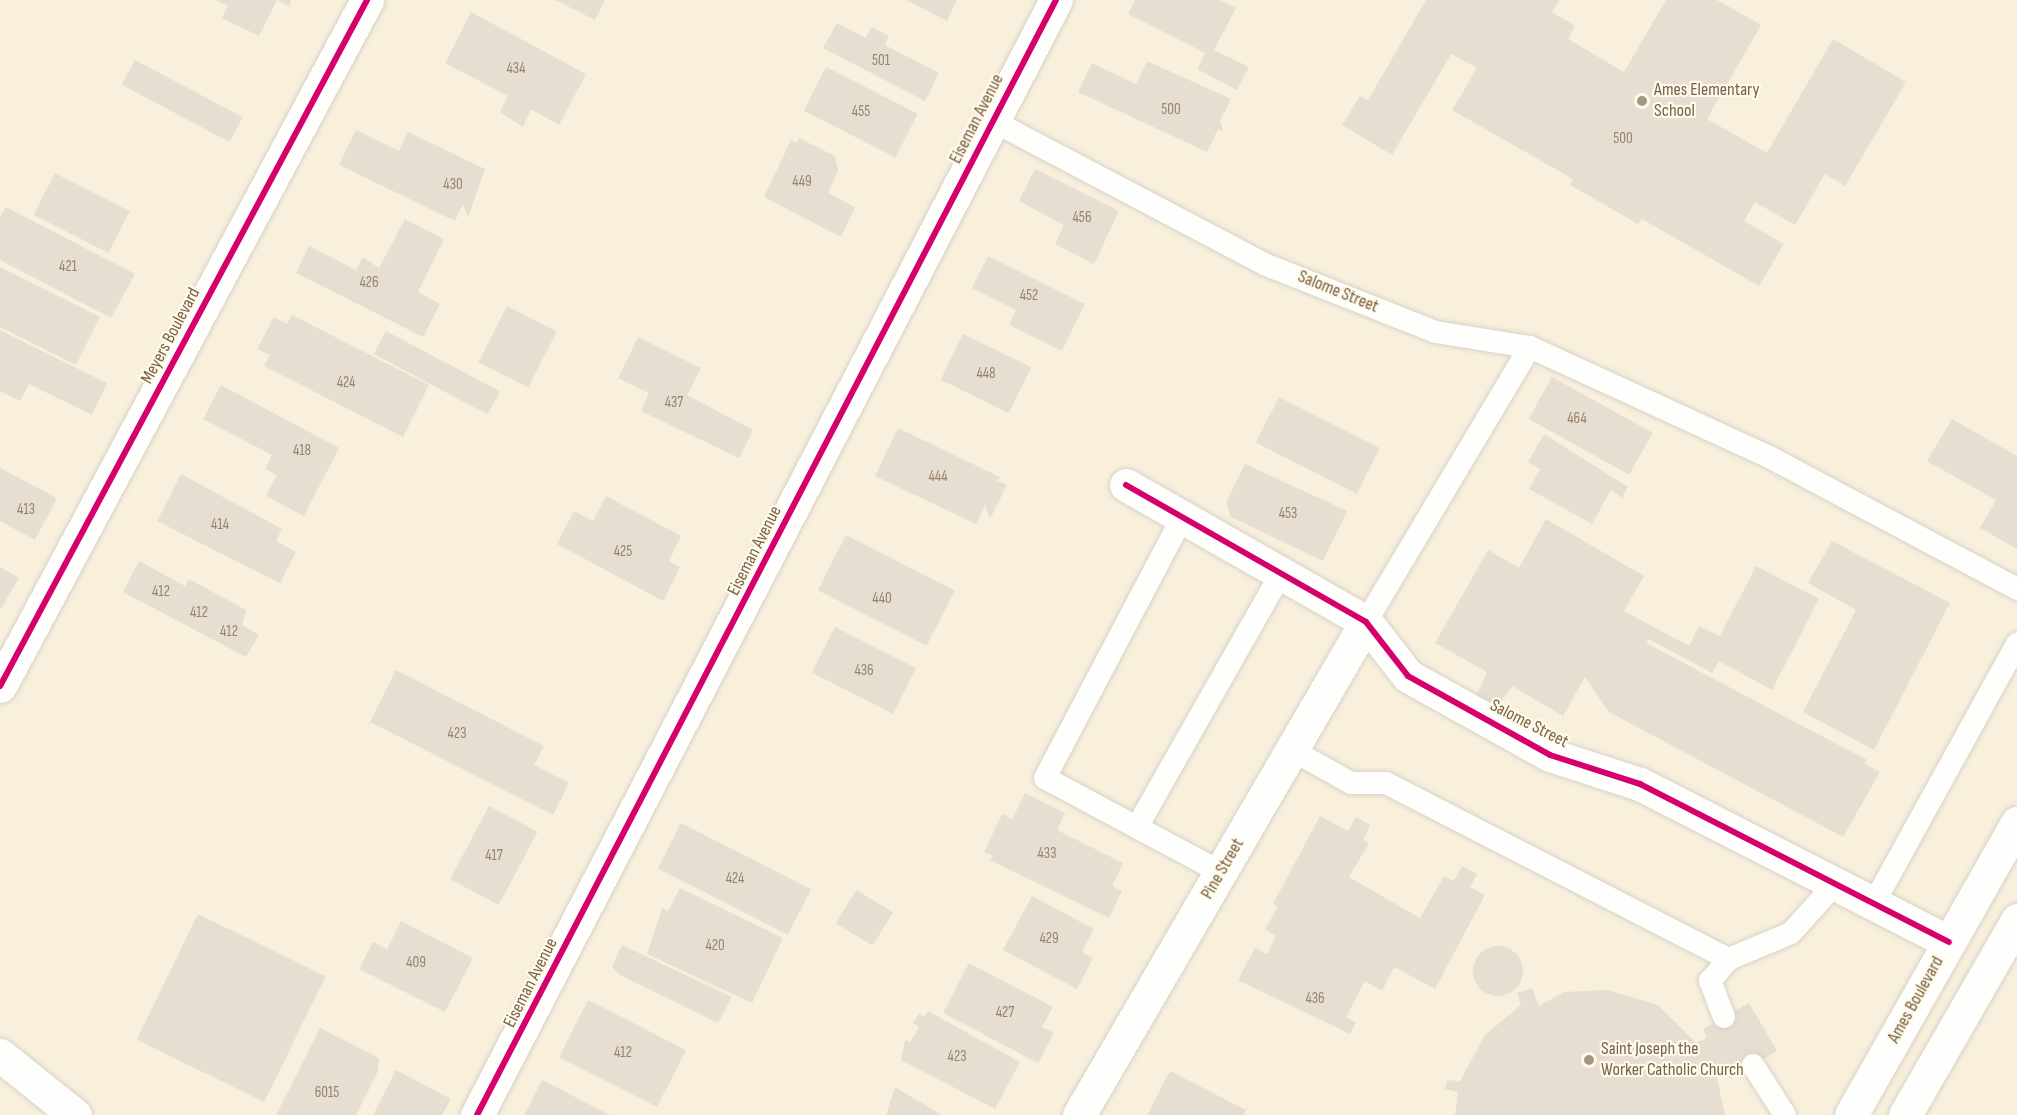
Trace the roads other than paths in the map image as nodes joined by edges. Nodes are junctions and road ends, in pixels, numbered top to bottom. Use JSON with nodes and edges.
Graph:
{"nodes":[{"id":1,"x":367,"y":0,"type":"edge"},
{"id":2,"x":1056,"y":0,"type":"edge"},
{"id":3,"x":993,"y":122,"type":"junction"},
{"id":4,"x":1530,"y":347,"type":"junction"},
{"id":5,"x":1126,"y":485,"type":"dead end"},
{"id":6,"x":1182,"y":518,"type":"junction"},
{"id":7,"x":1281,"y":573,"type":"junction"},
{"id":8,"x":2017,"y":589,"type":"edge"},
{"id":9,"x":1366,"y":622,"type":"junction"},
{"id":10,"x":2017,"y":644,"type":"edge"},
{"id":11,"x":0,"y":686,"type":"edge"},
{"id":12,"x":1292,"y":750,"type":"junction"},
{"id":13,"x":2017,"y":823,"type":"edge"},
{"id":14,"x":1137,"y":827,"type":"junction"},
{"id":15,"x":1221,"y":873,"type":"junction"},
{"id":16,"x":1837,"y":882,"type":"junction"},
{"id":17,"x":1875,"y":901,"type":"junction"},
{"id":18,"x":2017,"y":920,"type":"edge"},
{"id":19,"x":1949,"y":942,"type":"junction"},
{"id":20,"x":1729,"y":959,"type":"junction"},
{"id":21,"x":1724,"y":1017,"type":"dead end"},
{"id":22,"x":0,"y":1055,"type":"edge"},
{"id":23,"x":1753,"y":1065,"type":"dead end"},
{"id":24,"x":75,"y":1115,"type":"edge"},
{"id":25,"x":477,"y":1115,"type":"edge"},
{"id":26,"x":1079,"y":1115,"type":"edge"},
{"id":27,"x":1785,"y":1115,"type":"edge"},
{"id":28,"x":1851,"y":1115,"type":"edge"},
{"id":29,"x":1905,"y":1115,"type":"edge"}],
"edges":[{"from":1,"to":11,"type":"street","name":"Meyers Boulevard"},
{"from":2,"to":3,"type":"street","name":"Eiseman Avenue"},
{"from":3,"to":4,"type":"lane","name":"Salome Street"},
{"from":3,"to":25,"type":"street","name":"Eiseman Avenue"},
{"from":4,"to":8,"type":"lane","name":"Salome Street"},
{"from":4,"to":9,"type":"lane"},
{"from":5,"to":6,"type":"street","name":"Salome Street"},
{"from":6,"to":7,"type":"street","name":"Salome Street"},
{"from":6,"to":14,"type":"lane"},
{"from":7,"to":9,"type":"street","name":"Salome Street"},
{"from":7,"to":14,"type":"lane"},
{"from":9,"to":12,"type":"street","name":"Pine Street"},
{"from":9,"to":16,"type":"street","name":"Salome Street"},
{"from":10,"to":17,"type":"lane"},
{"from":12,"to":15,"type":"street","name":"Pine Street"},
{"from":12,"to":20,"type":"lane"},
{"from":13,"to":19,"type":"street","name":"Ames Boulevard"},
{"from":14,"to":15,"type":"lane"},
{"from":15,"to":26,"type":"street","name":"Pine Street"},
{"from":16,"to":17,"type":"street","name":"Salome Street"},
{"from":16,"to":20,"type":"lane"},
{"from":17,"to":19,"type":"street","name":"Salome Street"},
{"from":18,"to":29,"type":"street"},
{"from":19,"to":28,"type":"street","name":"Ames Boulevard"},
{"from":20,"to":21,"type":"lane"},
{"from":22,"to":24,"type":"street"},
{"from":23,"to":27,"type":"lane"}]}
